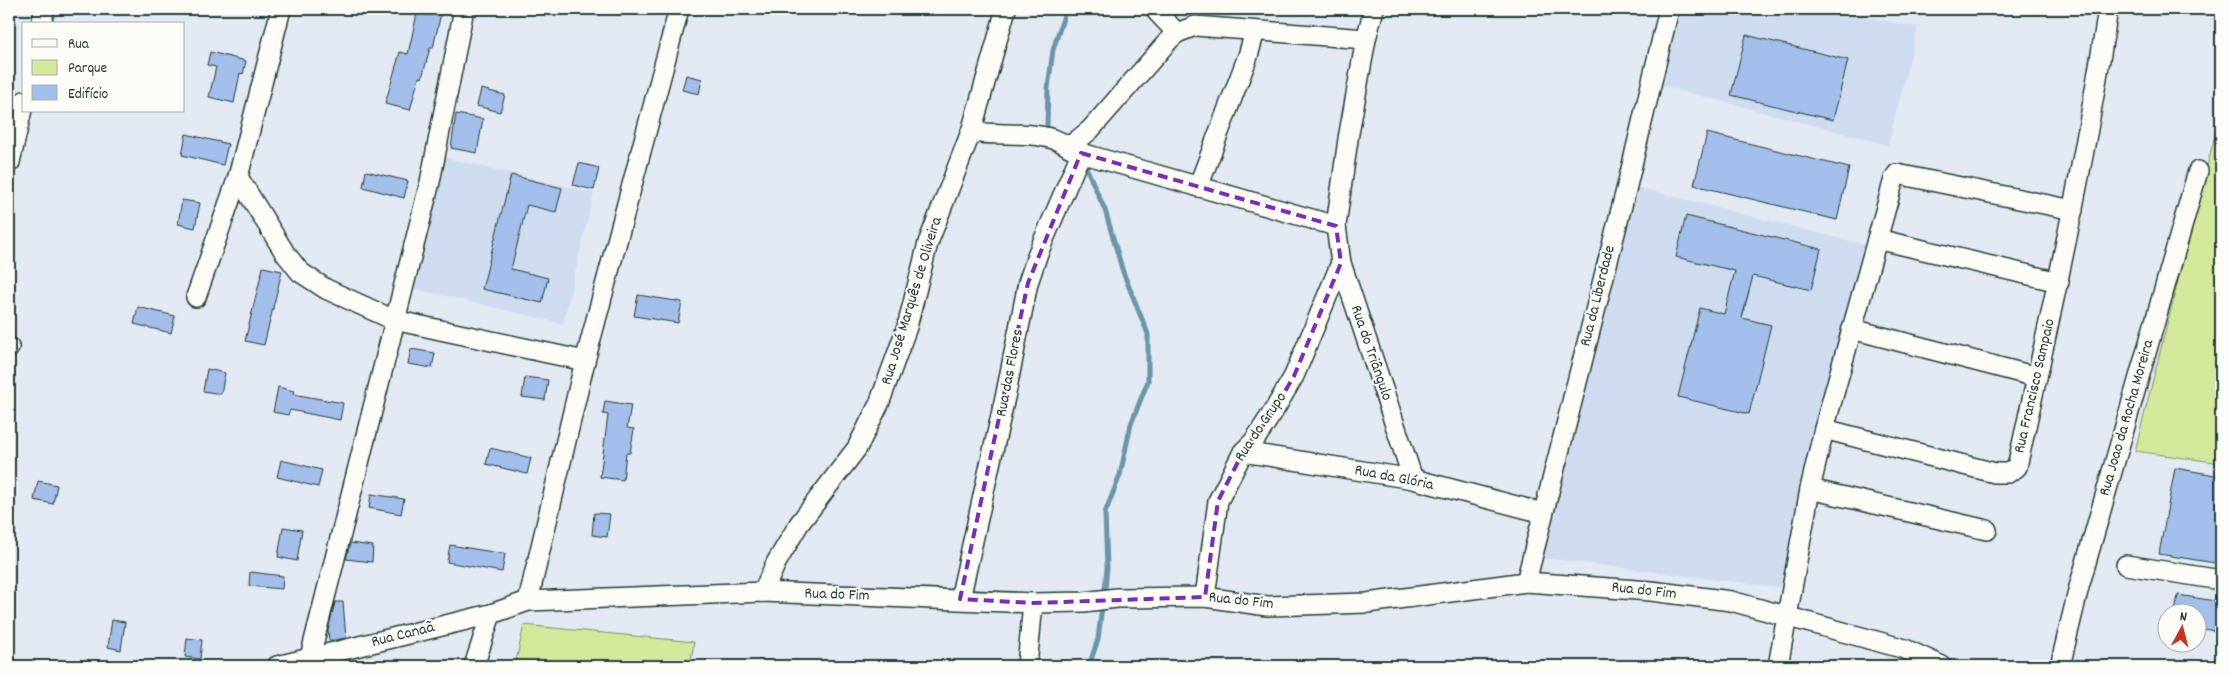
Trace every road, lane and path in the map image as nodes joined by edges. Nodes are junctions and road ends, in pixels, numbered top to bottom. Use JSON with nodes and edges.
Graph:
{"nodes":[{"id":1,"x":45,"y":9,"type":"edge"},
{"id":2,"x":282,"y":9,"type":"edge"},
{"id":3,"x":464,"y":9,"type":"edge"},
{"id":4,"x":679,"y":9,"type":"edge"},
{"id":5,"x":1006,"y":9,"type":"edge"},
{"id":6,"x":1156,"y":9,"type":"edge"},
{"id":7,"x":1374,"y":9,"type":"edge"},
{"id":8,"x":1669,"y":9,"type":"edge"},
{"id":9,"x":2108,"y":9,"type":"edge"},
{"id":10,"x":42,"y":22,"type":"edge"},
{"id":11,"x":1255,"y":31,"type":"junction"},
{"id":12,"x":1177,"y":32,"type":"junction"},
{"id":13,"x":1366,"y":40,"type":"junction"},
{"id":14,"x":22,"y":110,"type":"edge"},
{"id":15,"x":971,"y":132,"type":"junction"},
{"id":16,"x":1078,"y":146,"type":"junction"},
{"id":17,"x":10,"y":162,"type":"edge"},
{"id":18,"x":2198,"y":171,"type":"dead end"},
{"id":19,"x":238,"y":177,"type":"junction"},
{"id":20,"x":1198,"y":187,"type":"junction"},
{"id":21,"x":2073,"y":210,"type":"junction"},
{"id":22,"x":1336,"y":226,"type":"junction"},
{"id":23,"x":1877,"y":239,"type":"junction"},
{"id":24,"x":1341,"y":263,"type":"junction"},
{"id":25,"x":2059,"y":282,"type":"junction"},
{"id":26,"x":196,"y":297,"type":"dead end"},
{"id":27,"x":394,"y":320,"type":"junction"},
{"id":28,"x":1852,"y":329,"type":"junction"},
{"id":29,"x":585,"y":360,"type":"junction"},
{"id":30,"x":2037,"y":377,"type":"junction"},
{"id":31,"x":1824,"y":429,"type":"junction"},
{"id":32,"x":1242,"y":452,"type":"junction"},
{"id":33,"x":1413,"y":480,"type":"junction"},
{"id":34,"x":1810,"y":489,"type":"junction"},
{"id":35,"x":1543,"y":513,"type":"junction"},
{"id":36,"x":1988,"y":530,"type":"dead end"},
{"id":37,"x":2126,"y":565,"type":"dead end"},
{"id":38,"x":2221,"y":580,"type":"edge"},
{"id":39,"x":1526,"y":582,"type":"junction"},
{"id":40,"x":763,"y":592,"type":"junction"},
{"id":41,"x":1205,"y":597,"type":"junction"},
{"id":42,"x":960,"y":599,"type":"junction"},
{"id":43,"x":528,"y":601,"type":"junction"},
{"id":44,"x":1033,"y":603,"type":"junction"},
{"id":45,"x":492,"y":614,"type":"junction"},
{"id":46,"x":1787,"y":617,"type":"junction"},
{"id":47,"x":310,"y":658,"type":"junction"},
{"id":48,"x":278,"y":666,"type":"edge"},
{"id":49,"x":474,"y":666,"type":"edge"},
{"id":50,"x":1027,"y":666,"type":"edge"},
{"id":51,"x":1778,"y":666,"type":"edge"},
{"id":52,"x":1942,"y":666,"type":"edge"},
{"id":53,"x":2060,"y":666,"type":"edge"}],
"edges":[{"from":1,"to":10,"type":"street"},
{"from":2,"to":19,"type":"street"},
{"from":3,"to":27,"type":"street"},
{"from":4,"to":29,"type":"street"},
{"from":5,"to":15,"type":"street","name":"Rua José Marquês de Oliveira"},
{"from":6,"to":12,"type":"street"},
{"from":7,"to":13,"type":"street"},
{"from":8,"to":35,"type":"street","name":"Rua da Liberdade"},
{"from":9,"to":21,"type":"street","name":"Rua Francisco Sampaio"},
{"from":11,"to":12,"type":"street"},
{"from":11,"to":13,"type":"street"},
{"from":11,"to":20,"type":"street"},
{"from":12,"to":16,"type":"street","name":"Rua das Flores"},
{"from":13,"to":22,"type":"street"},
{"from":14,"to":17,"type":"street"},
{"from":15,"to":16,"type":"street"},
{"from":15,"to":40,"type":"street","name":"Rua José Marquês de Oliveira"},
{"from":16,"to":20,"type":"street"},
{"from":16,"to":42,"type":"street","name":"Rua das Flores"},
{"from":18,"to":53,"type":"street","name":"Rua Joao da Rocha Moreira"},
{"from":19,"to":26,"type":"street"},
{"from":19,"to":27,"type":"street"},
{"from":20,"to":22,"type":"street"},
{"from":21,"to":23,"type":"street"},
{"from":21,"to":25,"type":"street","name":"Rua Francisco Sampaio"},
{"from":22,"to":24,"type":"street","name":"Rua do Triângulo"},
{"from":23,"to":25,"type":"street"},
{"from":23,"to":28,"type":"street"},
{"from":24,"to":32,"type":"street","name":"Rua do Grupo"},
{"from":24,"to":33,"type":"street","name":"Rua do Triângulo"},
{"from":25,"to":30,"type":"street","name":"Rua Francisco Sampaio"},
{"from":27,"to":29,"type":"street"},
{"from":27,"to":47,"type":"street"},
{"from":28,"to":30,"type":"street"},
{"from":28,"to":31,"type":"street"},
{"from":29,"to":43,"type":"street"},
{"from":30,"to":31,"type":"street","name":"Rua Francisco Sampaio"},
{"from":31,"to":34,"type":"street"},
{"from":32,"to":33,"type":"street","name":"Rua da Glória"},
{"from":32,"to":41,"type":"street","name":"Rua do Grupo"},
{"from":33,"to":35,"type":"street","name":"Rua da Glória"},
{"from":34,"to":36,"type":"street"},
{"from":34,"to":46,"type":"street"},
{"from":35,"to":39,"type":"street","name":"Rua da Liberdade"},
{"from":37,"to":38,"type":"street"},
{"from":39,"to":41,"type":"street","name":"Rua do Fim"},
{"from":39,"to":46,"type":"street","name":"Rua do Fim"},
{"from":40,"to":42,"type":"street","name":"Rua do Fim"},
{"from":40,"to":43,"type":"street","name":"Rua do Fim"},
{"from":41,"to":44,"type":"street","name":"Rua do Fim"},
{"from":42,"to":44,"type":"street","name":"Rua do Fim"},
{"from":43,"to":45,"type":"street","name":"Rua Canaã"},
{"from":44,"to":50,"type":"street"},
{"from":45,"to":47,"type":"street","name":"Rua Canaã"},
{"from":45,"to":49,"type":"street"},
{"from":46,"to":51,"type":"street"},
{"from":46,"to":52,"type":"street","name":"Rua do Fim"},
{"from":47,"to":48,"type":"street","name":"Rua Canaã"}]}
